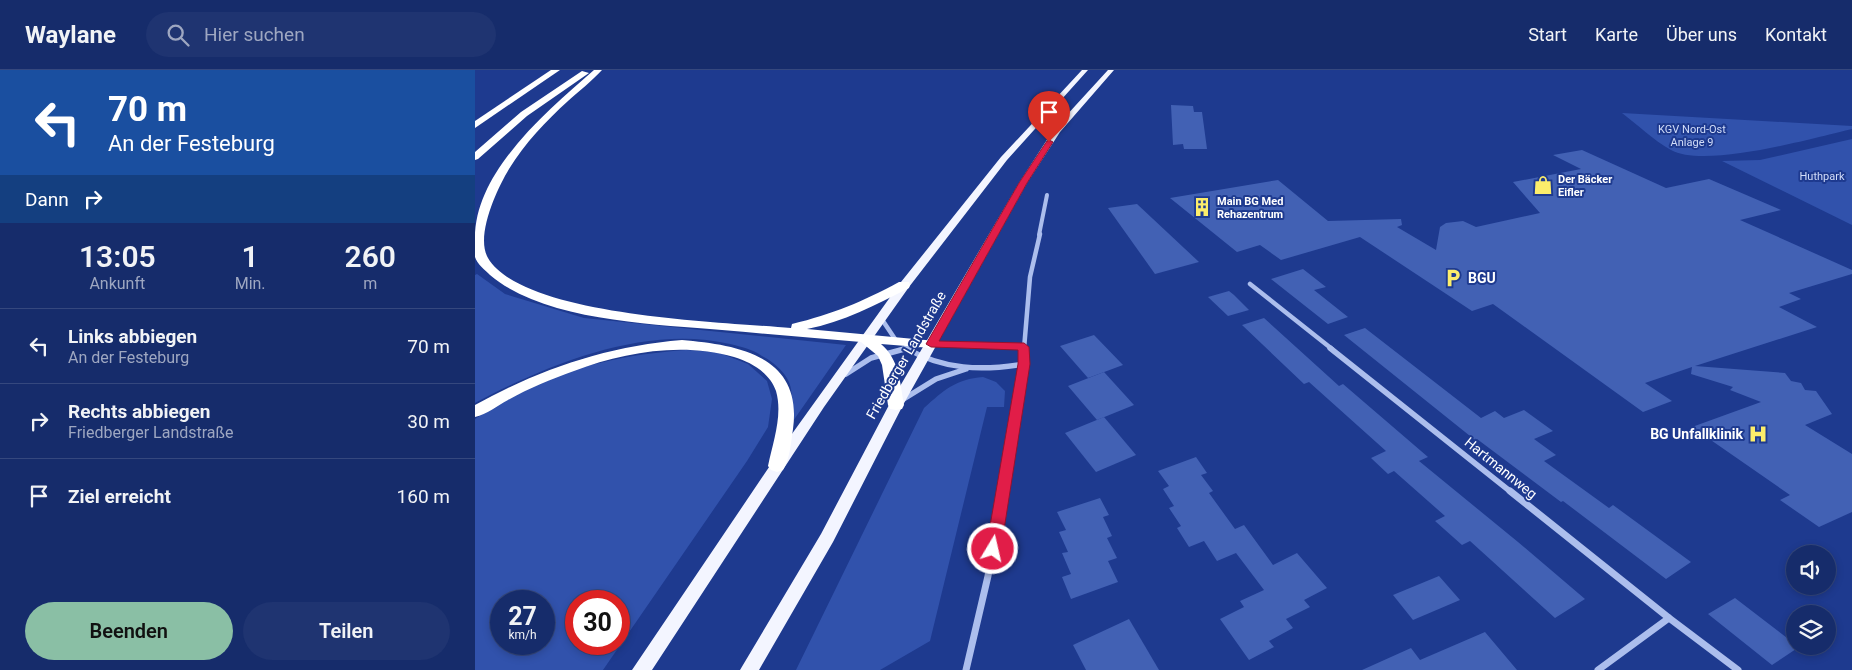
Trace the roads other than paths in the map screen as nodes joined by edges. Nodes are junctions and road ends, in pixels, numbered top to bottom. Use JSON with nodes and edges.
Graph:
{"nodes":[{"id":1,"x":556,"y":70,"type":"edge"},
{"id":2,"x":590,"y":70,"type":"edge"},
{"id":3,"x":599,"y":70,"type":"edge"},
{"id":4,"x":1085,"y":70,"type":"edge"},
{"id":5,"x":1111,"y":70,"type":"edge"},
{"id":6,"x":475,"y":125,"type":"edge"},
{"id":7,"x":475,"y":157,"type":"edge"},
{"id":8,"x":1047,"y":195,"type":"dead end"},
{"id":9,"x":1250,"y":284,"type":"dead end"},
{"id":10,"x":904,"y":285,"type":"junction"},
{"id":11,"x":881,"y":317,"type":"junction"},
{"id":12,"x":766,"y":330,"type":"junction"},
{"id":13,"x":865,"y":338,"type":"junction"},
{"id":14,"x":901,"y":344,"type":"junction"},
{"id":15,"x":931,"y":344,"type":"junction"},
{"id":16,"x":1024,"y":347,"type":"junction"},
{"id":17,"x":884,"y":354,"type":"junction"},
{"id":18,"x":923,"y":358,"type":"junction"},
{"id":19,"x":1024,"y":364,"type":"junction"},
{"id":20,"x":970,"y":368,"type":"junction"},
{"id":21,"x":832,"y":385,"type":"junction"},
{"id":22,"x":896,"y":405,"type":"junction"},
{"id":23,"x":475,"y":412,"type":"edge"},
{"id":24,"x":777,"y":466,"type":"junction"},
{"id":25,"x":1669,"y":618,"type":"junction"},
{"id":26,"x":641,"y":670,"type":"edge"},
{"id":27,"x":749,"y":670,"type":"edge"},
{"id":28,"x":966,"y":670,"type":"edge"},
{"id":29,"x":1598,"y":670,"type":"edge"},
{"id":30,"x":1739,"y":670,"type":"edge"}],
"edges":[{"from":1,"to":6,"type":"highway"},
{"from":2,"to":7,"type":"highway"},
{"from":3,"to":12,"type":"highway"},
{"from":4,"to":10,"type":"main road","name":"Friedberger Landstraße"},
{"from":5,"to":15,"type":"main road","name":"Friedberger Landstraße"},
{"from":8,"to":16,"type":"street"},
{"from":9,"to":25,"type":"street","name":"Hartmannweg"},
{"from":10,"to":11,"type":"main road","name":"Friedberger Landstraße"},
{"from":10,"to":12,"type":"highway"},
{"from":11,"to":13,"type":"main road","name":"Friedberger Landstraße"},
{"from":11,"to":14,"type":"street"},
{"from":12,"to":13,"type":"highway"},
{"from":13,"to":14,"type":"highway"},
{"from":13,"to":17,"type":"highway"},
{"from":13,"to":21,"type":"main road","name":"Friedberger Landstraße"},
{"from":14,"to":15,"type":"highway"},
{"from":14,"to":17,"type":"street","name":"Friedberger Landstraße"},
{"from":14,"to":18,"type":"street"},
{"from":15,"to":16,"type":"street"},
{"from":15,"to":18,"type":"main road","name":"Friedberger Landstraße"},
{"from":16,"to":19,"type":"street"},
{"from":17,"to":21,"type":"street","name":"Friedberger Landstraße"},
{"from":17,"to":22,"type":"highway"},
{"from":18,"to":20,"type":"street"},
{"from":18,"to":22,"type":"main road","name":"Friedberger Landstraße"},
{"from":19,"to":20,"type":"street"},
{"from":19,"to":28,"type":"street"},
{"from":20,"to":22,"type":"street"},
{"from":21,"to":24,"type":"main road","name":"Friedberger Landstraße"},
{"from":22,"to":27,"type":"main road","name":"Friedberger Landstraße"},
{"from":23,"to":24,"type":"highway"},
{"from":24,"to":26,"type":"main road","name":"Friedberger Landstraße"},
{"from":25,"to":29,"type":"street"},
{"from":25,"to":30,"type":"street","name":"Hartmannweg"}]}
